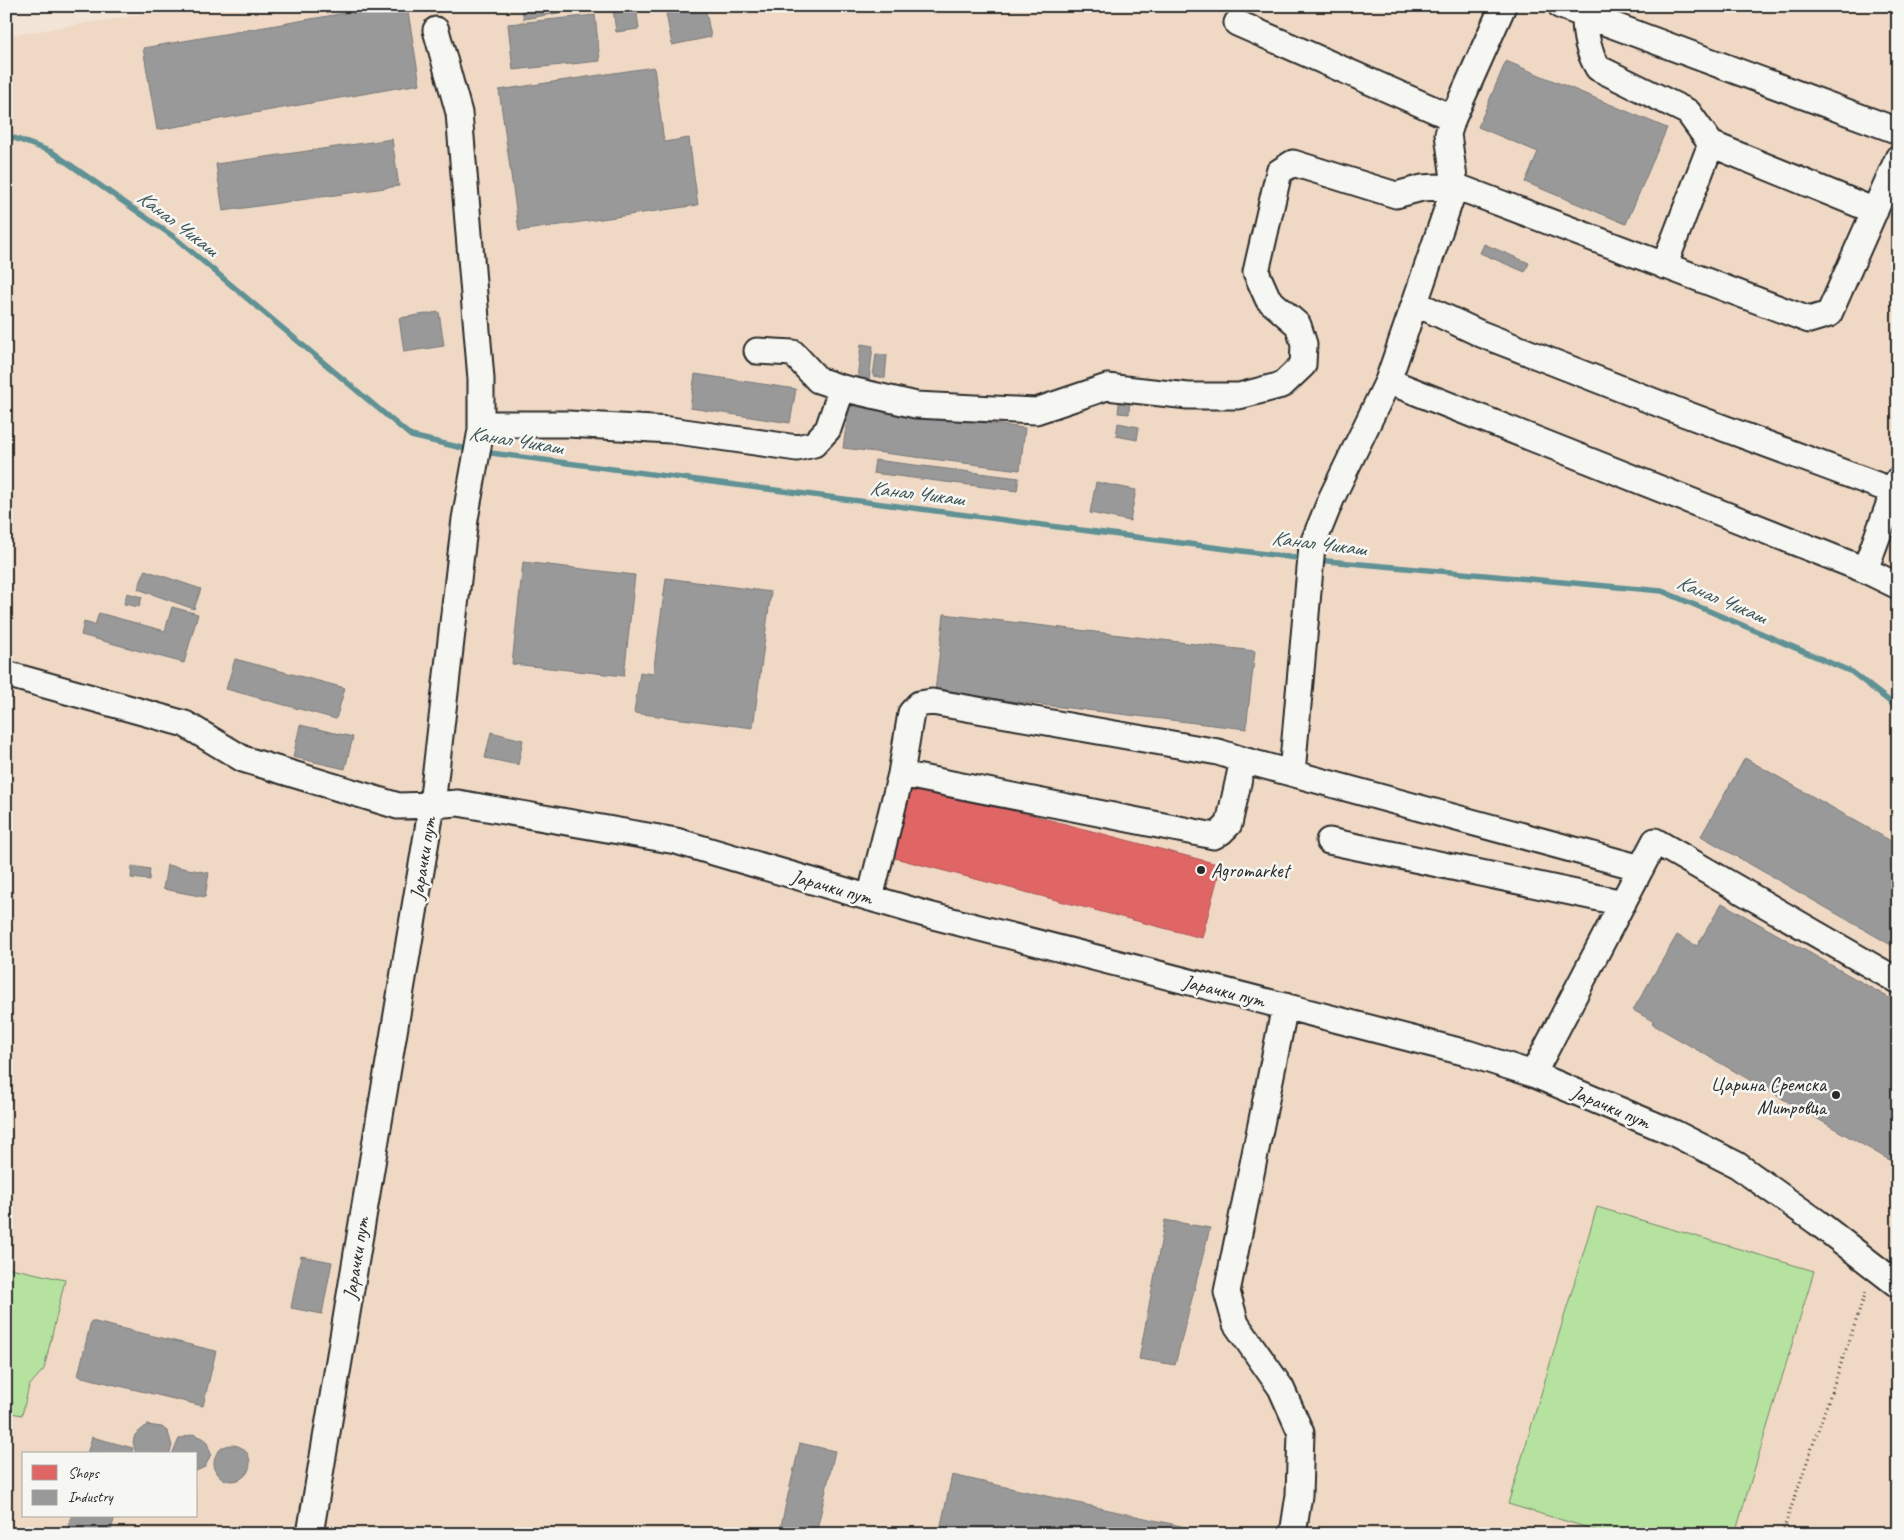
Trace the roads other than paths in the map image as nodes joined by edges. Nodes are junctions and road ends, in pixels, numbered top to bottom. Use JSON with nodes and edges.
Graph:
{"nodes":[{"id":1,"x":1503,"y":6,"type":"edge"},
{"id":2,"x":1561,"y":6,"type":"edge"},
{"id":3,"x":1585,"y":16,"type":"junction"},
{"id":4,"x":1237,"y":23,"type":"dead end"},
{"id":5,"x":436,"y":30,"type":"dead end"},
{"id":6,"x":1453,"y":118,"type":"junction"},
{"id":7,"x":1898,"y":131,"type":"edge"},
{"id":8,"x":1711,"y":144,"type":"junction"},
{"id":9,"x":1898,"y":158,"type":"edge"},
{"id":10,"x":1455,"y":186,"type":"junction"},
{"id":11,"x":1875,"y":211,"type":"junction"},
{"id":12,"x":1664,"y":266,"type":"junction"},
{"id":13,"x":1415,"y":303,"type":"junction"},
{"id":14,"x":757,"y":351,"type":"dead end"},
{"id":15,"x":1388,"y":382,"type":"junction"},
{"id":16,"x":842,"y":388,"type":"junction"},
{"id":17,"x":481,"y":427,"type":"junction"},
{"id":18,"x":1896,"y":486,"type":"edge"},
{"id":19,"x":1865,"y":570,"type":"junction"},
{"id":20,"x":1898,"y":586,"type":"edge"},
{"id":21,"x":6,"y":674,"type":"edge"},
{"id":22,"x":1244,"y":760,"type":"junction"},
{"id":23,"x":1292,"y":773,"type":"junction"},
{"id":24,"x":901,"y":774,"type":"junction"},
{"id":25,"x":432,"y":805,"type":"junction"},
{"id":26,"x":1329,"y":841,"type":"dead end"},
{"id":27,"x":1641,"y":868,"type":"junction"},
{"id":28,"x":870,"y":898,"type":"junction"},
{"id":29,"x":1622,"y":903,"type":"junction"},
{"id":30,"x":1898,"y":981,"type":"edge"},
{"id":31,"x":1285,"y":1006,"type":"junction"},
{"id":32,"x":1534,"y":1074,"type":"junction"},
{"id":33,"x":1898,"y":1285,"type":"edge"},
{"id":34,"x":310,"y":1534,"type":"edge"},
{"id":35,"x":1294,"y":1534,"type":"edge"}],
"edges":[{"from":1,"to":6,"type":"street"},
{"from":2,"to":3,"type":"street"},
{"from":3,"to":7,"type":"street"},
{"from":3,"to":8,"type":"street"},
{"from":4,"to":6,"type":"street"},
{"from":5,"to":17,"type":"street"},
{"from":6,"to":10,"type":"street"},
{"from":8,"to":11,"type":"street"},
{"from":8,"to":12,"type":"street"},
{"from":9,"to":11,"type":"street"},
{"from":10,"to":12,"type":"street"},
{"from":10,"to":13,"type":"street"},
{"from":10,"to":16,"type":"street"},
{"from":11,"to":12,"type":"street"},
{"from":13,"to":15,"type":"street"},
{"from":13,"to":18,"type":"street"},
{"from":14,"to":16,"type":"street"},
{"from":15,"to":19,"type":"street"},
{"from":15,"to":23,"type":"street"},
{"from":16,"to":17,"type":"street"},
{"from":17,"to":25,"type":"street"},
{"from":18,"to":19,"type":"street"},
{"from":19,"to":20,"type":"street"},
{"from":21,"to":25,"type":"street"},
{"from":22,"to":23,"type":"street"},
{"from":22,"to":24,"type":"street"},
{"from":22,"to":24,"type":"street"},
{"from":23,"to":27,"type":"street"},
{"from":24,"to":28,"type":"street"},
{"from":25,"to":28,"type":"street","name":"Јарачки пут"},
{"from":25,"to":34,"type":"street","name":"Јарачки пут"},
{"from":26,"to":29,"type":"street"},
{"from":27,"to":29,"type":"street"},
{"from":27,"to":30,"type":"street"},
{"from":28,"to":31,"type":"street","name":"Јарачки пут"},
{"from":29,"to":32,"type":"street"},
{"from":31,"to":32,"type":"street","name":"Јарачки пут"},
{"from":31,"to":35,"type":"street"},
{"from":32,"to":33,"type":"street","name":"Јарачки пут"}]}
